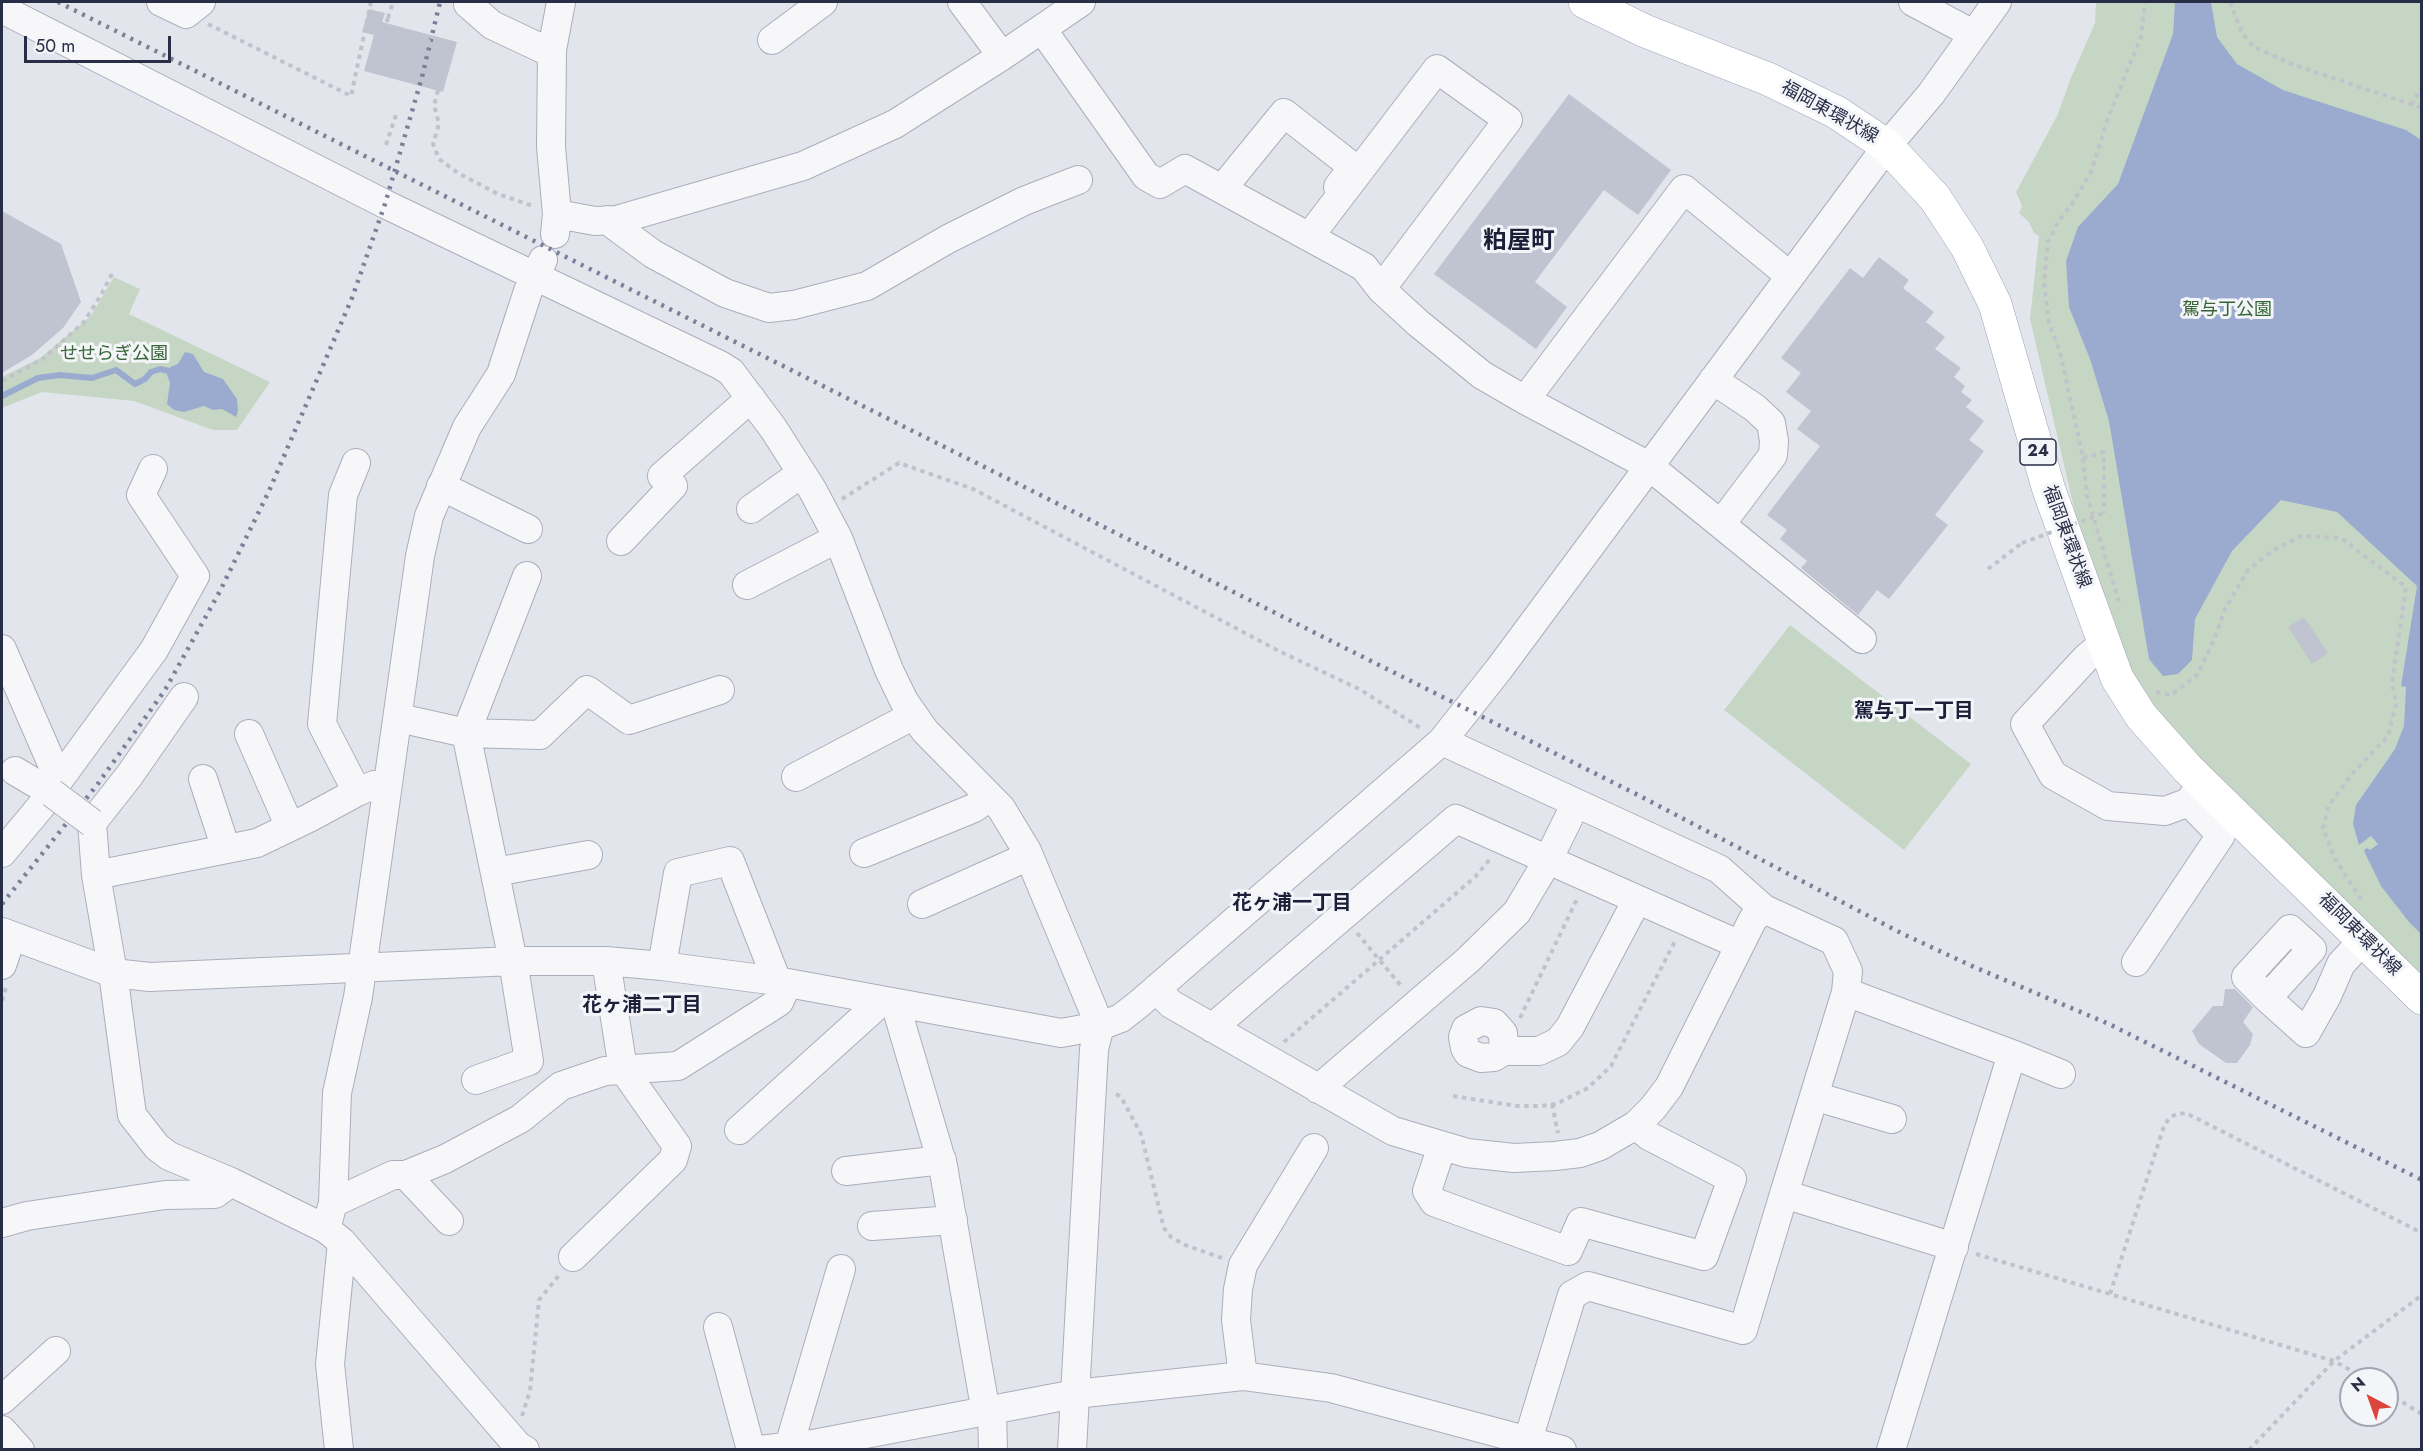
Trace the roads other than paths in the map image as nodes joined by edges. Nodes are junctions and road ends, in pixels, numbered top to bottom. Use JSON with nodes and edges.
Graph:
{"nodes":[{"id":1,"x":561,"y":2,"type":"edge"},
{"id":2,"x":823,"y":2,"type":"edge"},
{"id":3,"x":962,"y":2,"type":"edge"},
{"id":4,"x":1082,"y":2,"type":"edge"},
{"id":5,"x":1585,"y":2,"type":"edge"},
{"id":6,"x":1914,"y":2,"type":"edge"},
{"id":7,"x":1996,"y":2,"type":"edge"},
{"id":8,"x":468,"y":4,"type":"dead end"},
{"id":9,"x":2,"y":9,"type":"edge"},
{"id":10,"x":1042,"y":28,"type":"junction"},
{"id":11,"x":1973,"y":34,"type":"junction"},
{"id":12,"x":772,"y":40,"type":"dead end"},
{"id":13,"x":552,"y":50,"type":"junction"},
{"id":14,"x":1002,"y":56,"type":"junction"},
{"id":15,"x":1887,"y":146,"type":"junction"},
{"id":16,"x":1078,"y":180,"type":"dead end"},
{"id":17,"x":1222,"y":189,"type":"junction"},
{"id":18,"x":607,"y":220,"type":"junction"},
{"id":19,"x":1306,"y":235,"type":"junction"},
{"id":20,"x":539,"y":267,"type":"junction"},
{"id":21,"x":1790,"y":276,"type":"junction"},
{"id":22,"x":1381,"y":289,"type":"junction"},
{"id":23,"x":1713,"y":380,"type":"junction"},
{"id":24,"x":751,"y":398,"type":"junction"},
{"id":25,"x":1526,"y":400,"type":"junction"},
{"id":26,"x":356,"y":463,"type":"dead end"},
{"id":27,"x":1649,"y":466,"type":"junction"},
{"id":28,"x":153,"y":469,"type":"dead end"},
{"id":29,"x":802,"y":472,"type":"junction"},
{"id":30,"x":441,"y":486,"type":"junction"},
{"id":31,"x":751,"y":509,"type":"dead end"},
{"id":32,"x":1721,"y":524,"type":"junction"},
{"id":33,"x":528,"y":529,"type":"dead end"},
{"id":34,"x":838,"y":538,"type":"junction"},
{"id":35,"x":621,"y":541,"type":"dead end"},
{"id":36,"x":527,"y":576,"type":"dead end"},
{"id":37,"x":747,"y":585,"type":"dead end"},
{"id":38,"x":1862,"y":639,"type":"dead end"},
{"id":39,"x":2104,"y":643,"type":"junction"},
{"id":40,"x":2,"y":649,"type":"edge"},
{"id":41,"x":720,"y":690,"type":"dead end"},
{"id":42,"x":183,"y":697,"type":"dead end"},
{"id":43,"x":914,"y":715,"type":"junction"},
{"id":44,"x":399,"y":718,"type":"junction"},
{"id":45,"x":466,"y":733,"type":"junction"},
{"id":46,"x":249,"y":734,"type":"dead end"},
{"id":47,"x":1442,"y":741,"type":"junction"},
{"id":48,"x":15,"y":771,"type":"dead end"},
{"id":49,"x":796,"y":777,"type":"dead end"},
{"id":50,"x":202,"y":779,"type":"dead end"},
{"id":51,"x":56,"y":786,"type":"junction"},
{"id":52,"x":389,"y":786,"type":"junction"},
{"id":53,"x":357,"y":792,"type":"junction"},
{"id":54,"x":2196,"y":793,"type":"junction"},
{"id":55,"x":990,"y":797,"type":"junction"},
{"id":56,"x":1576,"y":803,"type":"junction"},
{"id":57,"x":92,"y":823,"type":"junction"},
{"id":58,"x":290,"y":827,"type":"junction"},
{"id":59,"x":226,"y":849,"type":"junction"},
{"id":60,"x":864,"y":852,"type":"dead end"},
{"id":61,"x":2,"y":853,"type":"edge"},
{"id":62,"x":588,"y":855,"type":"dead end"},
{"id":63,"x":1029,"y":856,"type":"junction"},
{"id":64,"x":1548,"y":860,"type":"junction"},
{"id":65,"x":495,"y":872,"type":"junction"},
{"id":66,"x":96,"y":875,"type":"junction"},
{"id":67,"x":1636,"y":900,"type":"junction"},
{"id":68,"x":922,"y":904,"type":"dead end"},
{"id":69,"x":1764,"y":909,"type":"junction"},
{"id":70,"x":6,"y":934,"type":"edge"},
{"id":71,"x":2363,"y":940,"type":"junction"},
{"id":72,"x":1740,"y":945,"type":"junction"},
{"id":73,"x":513,"y":961,"type":"junction"},
{"id":74,"x":606,"y":961,"type":"junction"},
{"id":75,"x":2136,"y":962,"type":"dead end"},
{"id":76,"x":2,"y":965,"type":"edge"},
{"id":77,"x":662,"y":966,"type":"junction"},
{"id":78,"x":363,"y":968,"type":"junction"},
{"id":79,"x":113,"y":973,"type":"junction"},
{"id":80,"x":783,"y":982,"type":"junction"},
{"id":81,"x":1156,"y":989,"type":"junction"},
{"id":82,"x":1846,"y":992,"type":"junction"},
{"id":83,"x":2267,"y":998,"type":"dead end"},
{"id":84,"x":2421,"y":998,"type":"edge"},
{"id":85,"x":885,"y":1001,"type":"junction"},
{"id":86,"x":1100,"y":1026,"type":"junction"},
{"id":87,"x":1212,"y":1028,"type":"junction"},
{"id":88,"x":1504,"y":1051,"type":"road end"},
{"id":89,"x":2012,"y":1054,"type":"junction"},
{"id":90,"x":623,"y":1070,"type":"junction"},
{"id":91,"x":2061,"y":1074,"type":"dead end"},
{"id":92,"x":476,"y":1080,"type":"dead end"},
{"id":93,"x":1318,"y":1089,"type":"junction"},
{"id":94,"x":1814,"y":1096,"type":"junction"},
{"id":95,"x":1892,"y":1119,"type":"dead end"},
{"id":96,"x":1636,"y":1125,"type":"junction"},
{"id":97,"x":739,"y":1130,"type":"dead end"},
{"id":98,"x":1442,"y":1146,"type":"junction"},
{"id":99,"x":1314,"y":1148,"type":"dead end"},
{"id":100,"x":942,"y":1160,"type":"junction"},
{"id":101,"x":846,"y":1171,"type":"dead end"},
{"id":102,"x":406,"y":1175,"type":"junction"},
{"id":103,"x":231,"y":1182,"type":"junction"},
{"id":104,"x":1784,"y":1194,"type":"junction"},
{"id":105,"x":952,"y":1220,"type":"junction"},
{"id":106,"x":449,"y":1221,"type":"dead end"},
{"id":107,"x":2,"y":1223,"type":"edge"},
{"id":108,"x":334,"y":1225,"type":"junction"},
{"id":109,"x":872,"y":1226,"type":"dead end"},
{"id":110,"x":1954,"y":1247,"type":"junction"},
{"id":111,"x":573,"y":1257,"type":"road end"},
{"id":112,"x":841,"y":1269,"type":"dead end"},
{"id":113,"x":718,"y":1328,"type":"dead end"},
{"id":114,"x":56,"y":1351,"type":"dead end"},
{"id":115,"x":1243,"y":1376,"type":"junction"},
{"id":116,"x":1075,"y":1394,"type":"junction"},
{"id":117,"x":2,"y":1400,"type":"edge"},
{"id":118,"x":989,"y":1412,"type":"junction"},
{"id":119,"x":2,"y":1430,"type":"edge"},
{"id":120,"x":1526,"y":1444,"type":"edge"},
{"id":121,"x":519,"y":1445,"type":"edge"},
{"id":122,"x":789,"y":1446,"type":"junction"},
{"id":123,"x":20,"y":1449,"type":"edge"},
{"id":124,"x":339,"y":1449,"type":"edge"},
{"id":125,"x":751,"y":1449,"type":"edge"},
{"id":126,"x":759,"y":1449,"type":"edge"},
{"id":127,"x":993,"y":1449,"type":"edge"},
{"id":128,"x":1072,"y":1449,"type":"edge"},
{"id":129,"x":1562,"y":1449,"type":"edge"},
{"id":130,"x":1891,"y":1449,"type":"edge"}],
"edges":[{"from":1,"to":13,"type":"street"},
{"from":2,"to":12,"type":"street"},
{"from":3,"to":14,"type":"street"},
{"from":4,"to":10,"type":"street"},
{"from":5,"to":15,"type":"main road","name":"福岡東環状線","number":"24"},
{"from":6,"to":11,"type":"street"},
{"from":7,"to":11,"type":"street"},
{"from":8,"to":13,"type":"street"},
{"from":9,"to":20,"type":"street"},
{"from":10,"to":14,"type":"street"},
{"from":10,"to":17,"type":"street"},
{"from":11,"to":15,"type":"street"},
{"from":13,"to":18,"type":"street"},
{"from":14,"to":18,"type":"street"},
{"from":15,"to":21,"type":"street"},
{"from":15,"to":39,"type":"main road","name":"福岡東環状線","number":"24"},
{"from":16,"to":18,"type":"street"},
{"from":17,"to":19,"type":"street"},
{"from":17,"to":19,"type":"street"},
{"from":19,"to":22,"type":"street"},
{"from":19,"to":22,"type":"street"},
{"from":20,"to":24,"type":"street"},
{"from":20,"to":30,"type":"street"},
{"from":21,"to":23,"type":"street"},
{"from":21,"to":25,"type":"street"},
{"from":22,"to":25,"type":"street"},
{"from":23,"to":27,"type":"street"},
{"from":23,"to":32,"type":"street"},
{"from":24,"to":29,"type":"street"},
{"from":24,"to":35,"type":"street"},
{"from":25,"to":27,"type":"street"},
{"from":26,"to":53,"type":"street"},
{"from":27,"to":32,"type":"street"},
{"from":27,"to":47,"type":"street"},
{"from":28,"to":51,"type":"street"},
{"from":29,"to":31,"type":"street"},
{"from":29,"to":34,"type":"street"},
{"from":30,"to":33,"type":"street"},
{"from":30,"to":44,"type":"street"},
{"from":32,"to":38,"type":"street"},
{"from":34,"to":37,"type":"street"},
{"from":34,"to":43,"type":"street"},
{"from":36,"to":45,"type":"street"},
{"from":39,"to":54,"type":"main road","name":"福岡東環状線","number":"24"},
{"from":39,"to":54,"type":"street"},
{"from":40,"to":51,"type":"street"},
{"from":41,"to":45,"type":"street"},
{"from":42,"to":57,"type":"street"},
{"from":43,"to":49,"type":"street"},
{"from":43,"to":55,"type":"street"},
{"from":44,"to":45,"type":"street"},
{"from":44,"to":52,"type":"street"},
{"from":45,"to":65,"type":"street"},
{"from":46,"to":58,"type":"street"},
{"from":47,"to":56,"type":"street"},
{"from":47,"to":81,"type":"street"},
{"from":48,"to":51,"type":"street"},
{"from":50,"to":59,"type":"street"},
{"from":51,"to":57,"type":"street","bridge":true},
{"from":51,"to":61,"type":"street"},
{"from":52,"to":53,"type":"street"},
{"from":52,"to":78,"type":"street"},
{"from":53,"to":58,"type":"street"},
{"from":54,"to":71,"type":"main road","name":"福岡東環状線","number":"24"},
{"from":54,"to":75,"type":"street"},
{"from":55,"to":60,"type":"street"},
{"from":55,"to":63,"type":"street"},
{"from":56,"to":64,"type":"street"},
{"from":56,"to":69,"type":"street"},
{"from":57,"to":66,"type":"street"},
{"from":58,"to":59,"type":"street"},
{"from":59,"to":66,"type":"street"},
{"from":62,"to":65,"type":"street"},
{"from":63,"to":68,"type":"street"},
{"from":63,"to":86,"type":"street"},
{"from":64,"to":67,"type":"street"},
{"from":64,"to":87,"type":"street"},
{"from":64,"to":93,"type":"street"},
{"from":65,"to":73,"type":"street"},
{"from":66,"to":79,"type":"street"},
{"from":67,"to":72,"type":"street"},
{"from":67,"to":88,"type":"street"},
{"from":69,"to":72,"type":"street"},
{"from":69,"to":82,"type":"street"},
{"from":70,"to":76,"type":"street"},
{"from":70,"to":79,"type":"street"},
{"from":71,"to":83,"type":"street"},
{"from":71,"to":84,"type":"main road","name":"福岡東環状線","number":"24"},
{"from":72,"to":96,"type":"street"},
{"from":73,"to":74,"type":"street"},
{"from":73,"to":78,"type":"street"},
{"from":73,"to":92,"type":"street"},
{"from":74,"to":77,"type":"street"},
{"from":74,"to":90,"type":"street"},
{"from":77,"to":80,"type":"street"},
{"from":77,"to":80,"type":"street"},
{"from":78,"to":79,"type":"street"},
{"from":78,"to":108,"type":"street"},
{"from":79,"to":103,"type":"street"},
{"from":80,"to":85,"type":"street"},
{"from":80,"to":90,"type":"street"},
{"from":81,"to":86,"type":"street"},
{"from":81,"to":87,"type":"street"},
{"from":82,"to":89,"type":"street"},
{"from":82,"to":94,"type":"street"},
{"from":85,"to":86,"type":"street"},
{"from":85,"to":97,"type":"street"},
{"from":85,"to":100,"type":"street"},
{"from":86,"to":116,"type":"street"},
{"from":87,"to":93,"type":"street"},
{"from":89,"to":91,"type":"street"},
{"from":89,"to":110,"type":"street"},
{"from":90,"to":102,"type":"street"},
{"from":90,"to":111,"type":"street"},
{"from":93,"to":98,"type":"street"},
{"from":94,"to":95,"type":"street"},
{"from":94,"to":104,"type":"street"},
{"from":96,"to":98,"type":"street"},
{"from":96,"to":98,"type":"street"},
{"from":99,"to":115,"type":"street"},
{"from":100,"to":101,"type":"street"},
{"from":100,"to":105,"type":"street"},
{"from":102,"to":106,"type":"street"},
{"from":102,"to":108,"type":"street"},
{"from":103,"to":107,"type":"street"},
{"from":103,"to":108,"type":"street"},
{"from":104,"to":110,"type":"street"},
{"from":104,"to":120,"type":"street"},
{"from":105,"to":109,"type":"street"},
{"from":105,"to":118,"type":"street"},
{"from":108,"to":121,"type":"street"},
{"from":108,"to":124,"type":"street"},
{"from":110,"to":130,"type":"street"},
{"from":112,"to":122,"type":"street"},
{"from":113,"to":125,"type":"street"},
{"from":114,"to":117,"type":"street"},
{"from":115,"to":116,"type":"street"},
{"from":115,"to":120,"type":"street"},
{"from":116,"to":118,"type":"street"},
{"from":116,"to":128,"type":"street"},
{"from":118,"to":122,"type":"street"},
{"from":118,"to":127,"type":"street"},
{"from":119,"to":123,"type":"street"},
{"from":120,"to":129,"type":"street"},
{"from":122,"to":126,"type":"street"}]}
